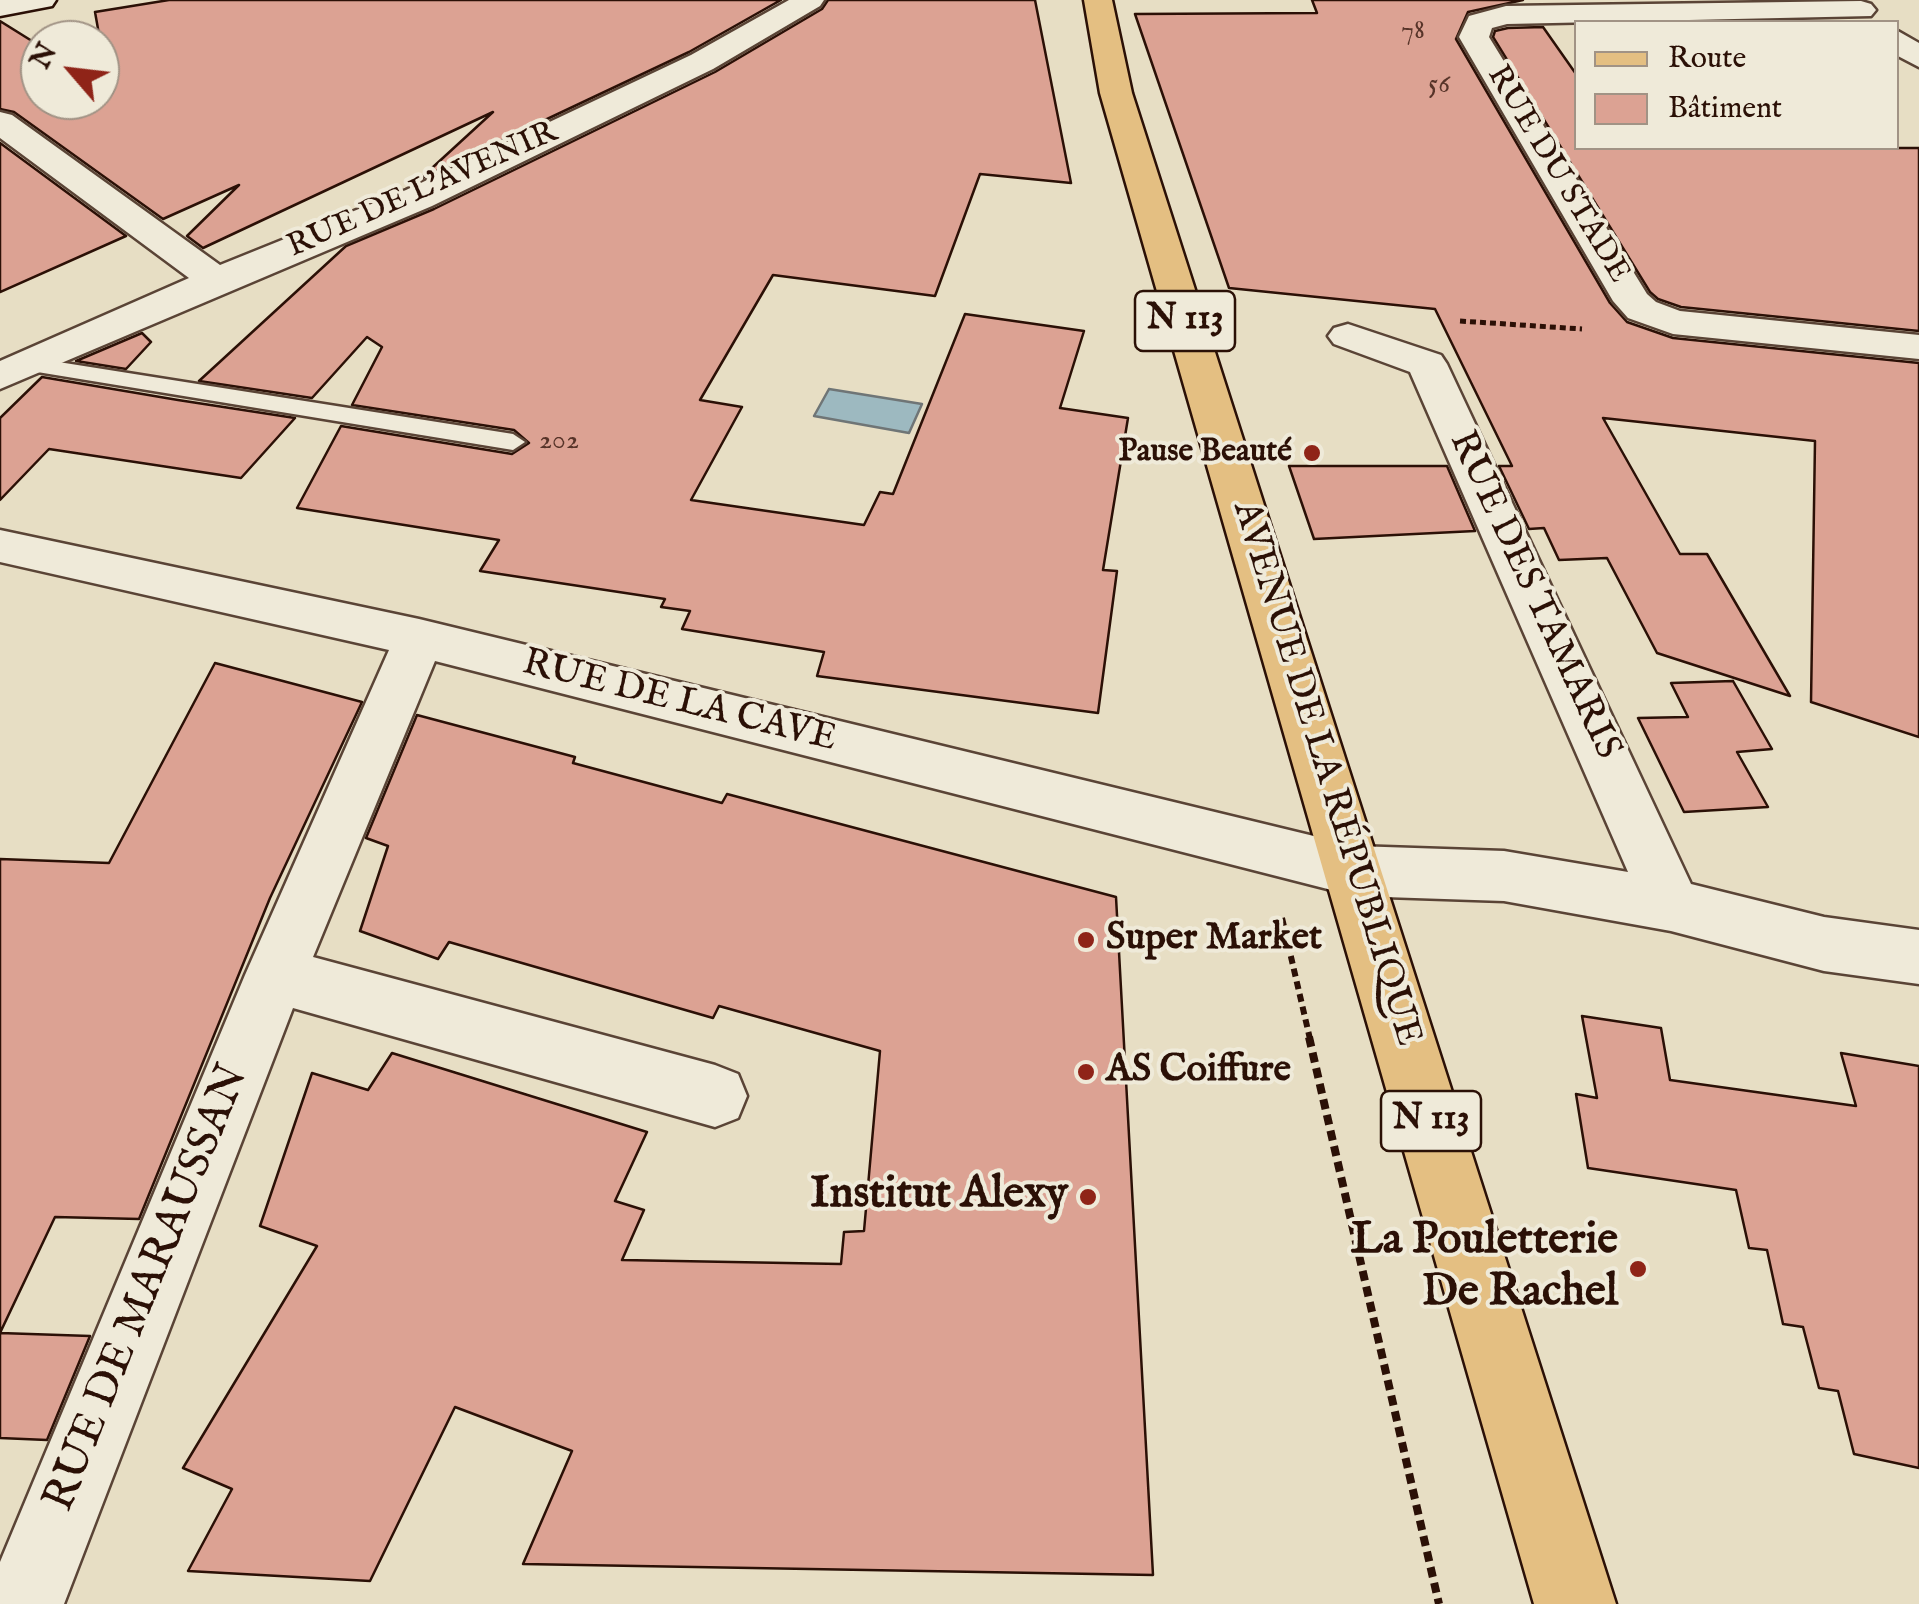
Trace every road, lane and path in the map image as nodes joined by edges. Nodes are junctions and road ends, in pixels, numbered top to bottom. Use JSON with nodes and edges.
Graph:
{"nodes":[{"id":1,"x":42,"y":0,"type":"edge"},
{"id":2,"x":810,"y":0,"type":"edge"},
{"id":3,"x":1098,"y":0,"type":"edge"},
{"id":4,"x":0,"y":7,"type":"edge"},
{"id":5,"x":1862,"y":11,"type":"edge"},
{"id":6,"x":1899,"y":41,"type":"edge"},
{"id":7,"x":1919,"y":58,"type":"edge"},
{"id":8,"x":0,"y":122,"type":"edge"},
{"id":9,"x":216,"y":280,"type":"junction"},
{"id":10,"x":1672,"y":322,"type":"junction"},
{"id":11,"x":1348,"y":336,"type":"dead end"},
{"id":12,"x":1919,"y":347,"type":"edge"},
{"id":13,"x":1427,"y":364,"type":"junction"},
{"id":14,"x":14,"y":370,"type":"edge"},
{"id":15,"x":513,"y":442,"type":"dead end"},
{"id":16,"x":0,"y":546,"type":"edge"},
{"id":17,"x":418,"y":638,"type":"junction"},
{"id":18,"x":1264,"y":848,"type":"junction"},
{"id":19,"x":1355,"y":870,"type":"junction"},
{"id":20,"x":1671,"y":904,"type":"junction"},
{"id":21,"x":1919,"y":957,"type":"edge"},
{"id":22,"x":275,"y":975,"type":"junction"},
{"id":23,"x":716,"y":1096,"type":"dead end"},
{"id":24,"x":23,"y":1604,"type":"edge"},
{"id":25,"x":1439,"y":1604,"type":"edge"},
{"id":26,"x":1575,"y":1604,"type":"edge"}],
"edges":[{"from":1,"to":4,"type":"street"},
{"from":2,"to":9,"type":"street","name":"RUE DE L'AVENIR"},
{"from":3,"to":19,"type":"main road","name":"AVENUE DE LA RÉPUBLIQUE","number":"N 113"},
{"from":5,"to":10,"type":"street","name":"RUE DU STADE"},
{"from":6,"to":7,"type":"street"},
{"from":8,"to":9,"type":"street"},
{"from":9,"to":14,"type":"street","name":"RUE DE L'AVENIR"},
{"from":10,"to":12,"type":"street","name":"RUE DU STADE"},
{"from":10,"to":13,"type":"path"},
{"from":11,"to":13,"type":"street"},
{"from":13,"to":20,"type":"street","name":"RUE DES TAMARIS"},
{"from":14,"to":15,"type":"lane","name":"RUE DE L'AVENIR"},
{"from":16,"to":17,"type":"street","name":"RUE DE LA CAVE"},
{"from":17,"to":18,"type":"street","name":"RUE DE LA CAVE"},
{"from":17,"to":22,"type":"street","name":"RUE DE MARAUSSAN"},
{"from":18,"to":19,"type":"street","name":"RUE DE LA CAVE"},
{"from":18,"to":25,"type":"path"},
{"from":19,"to":20,"type":"street"},
{"from":19,"to":26,"type":"main road","name":"AVENUE DE LA RÉPUBLIQUE","number":"N 113"},
{"from":20,"to":21,"type":"street"},
{"from":22,"to":23,"type":"street"},
{"from":22,"to":24,"type":"street","name":"RUE DE MARAUSSAN"}]}
